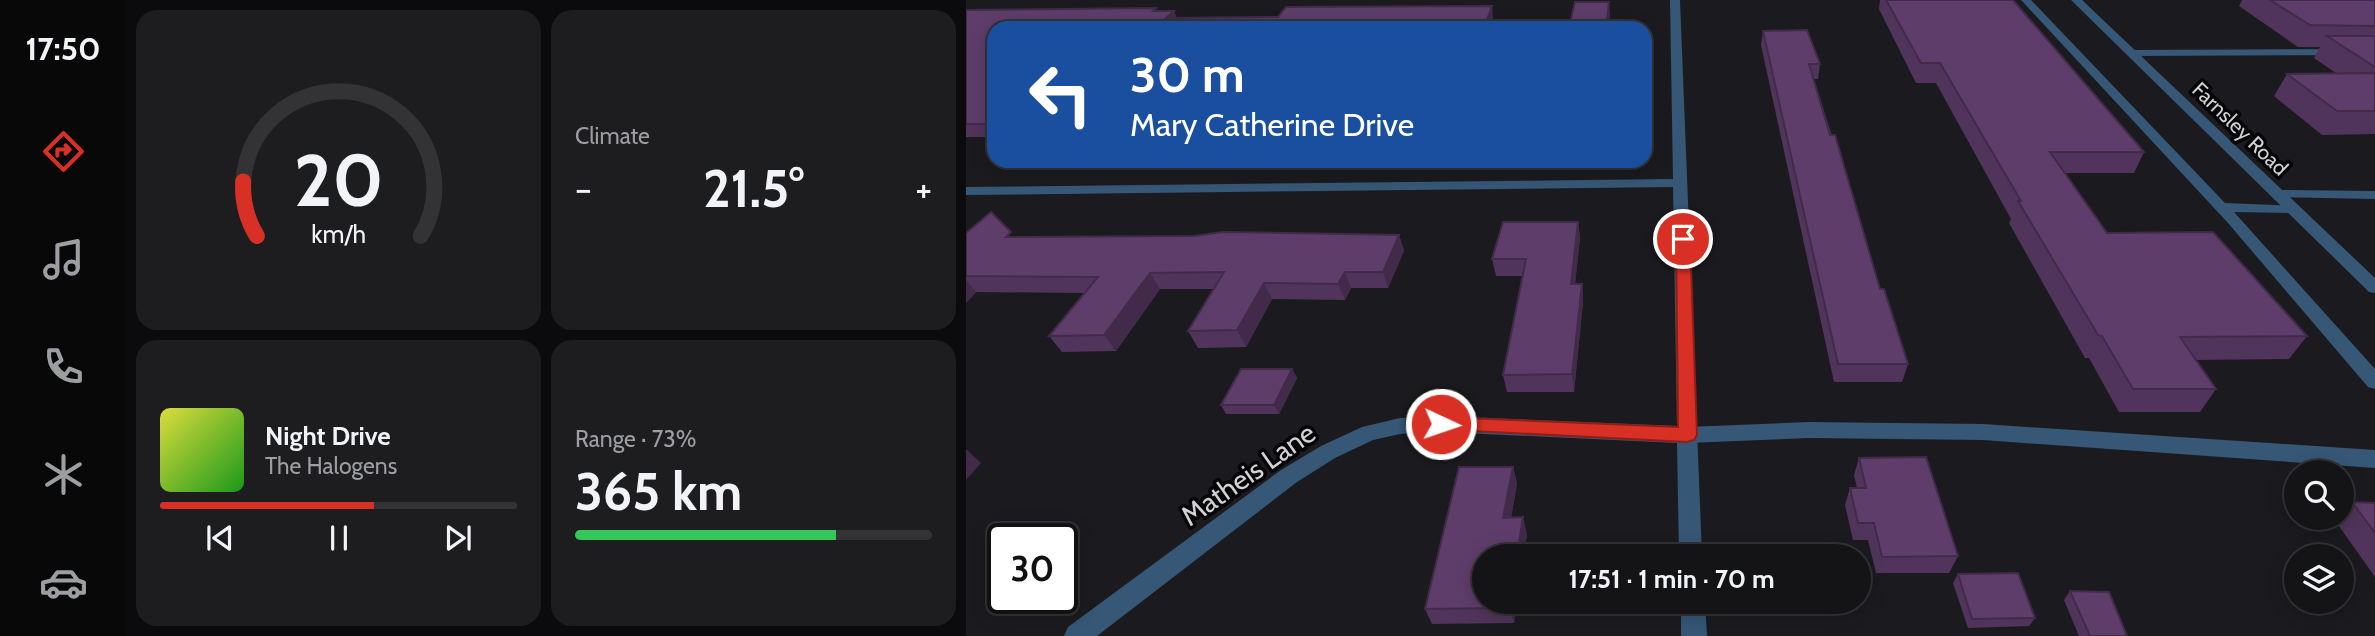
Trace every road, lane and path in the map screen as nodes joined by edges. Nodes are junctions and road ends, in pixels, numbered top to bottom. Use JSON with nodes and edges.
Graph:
{"nodes":[{"id":1,"x":1675,"y":0,"type":"edge"},
{"id":2,"x":2026,"y":0,"type":"edge"},
{"id":3,"x":2076,"y":0,"type":"edge"},
{"id":4,"x":2375,"y":52,"type":"edge"},
{"id":5,"x":2131,"y":53,"type":"junction"},
{"id":6,"x":1681,"y":183,"type":"junction"},
{"id":7,"x":966,"y":191,"type":"edge"},
{"id":8,"x":2278,"y":194,"type":"junction"},
{"id":9,"x":2375,"y":195,"type":"edge"},
{"id":10,"x":2221,"y":208,"type":"junction"},
{"id":11,"x":2293,"y":209,"type":"junction"},
{"id":12,"x":2375,"y":288,"type":"edge"},
{"id":13,"x":2375,"y":382,"type":"edge"},
{"id":14,"x":1687,"y":435,"type":"junction"},
{"id":15,"x":2375,"y":459,"type":"edge"},
{"id":16,"x":1691,"y":544,"type":"edge"},
{"id":17,"x":1693,"y":614,"type":"edge"},
{"id":18,"x":1077,"y":636,"type":"edge"},
{"id":19,"x":1694,"y":636,"type":"edge"}],
"edges":[{"from":1,"to":6,"type":"street"},
{"from":2,"to":10,"type":"street"},
{"from":3,"to":5,"type":"street","name":"Farnsley Road"},
{"from":4,"to":5,"type":"street"},
{"from":5,"to":8,"type":"street","name":"Farnsley Road"},
{"from":6,"to":7,"type":"street"},
{"from":6,"to":14,"type":"street"},
{"from":8,"to":9,"type":"street"},
{"from":8,"to":11,"type":"street","name":"Farnsley Road"},
{"from":10,"to":11,"type":"street"},
{"from":10,"to":13,"type":"street"},
{"from":11,"to":12,"type":"street","name":"Farnsley Road"},
{"from":14,"to":15,"type":"street","name":"Matheis Lane"},
{"from":14,"to":16,"type":"street"},
{"from":14,"to":18,"type":"street","name":"Matheis Lane"},
{"from":17,"to":19,"type":"street"}]}
